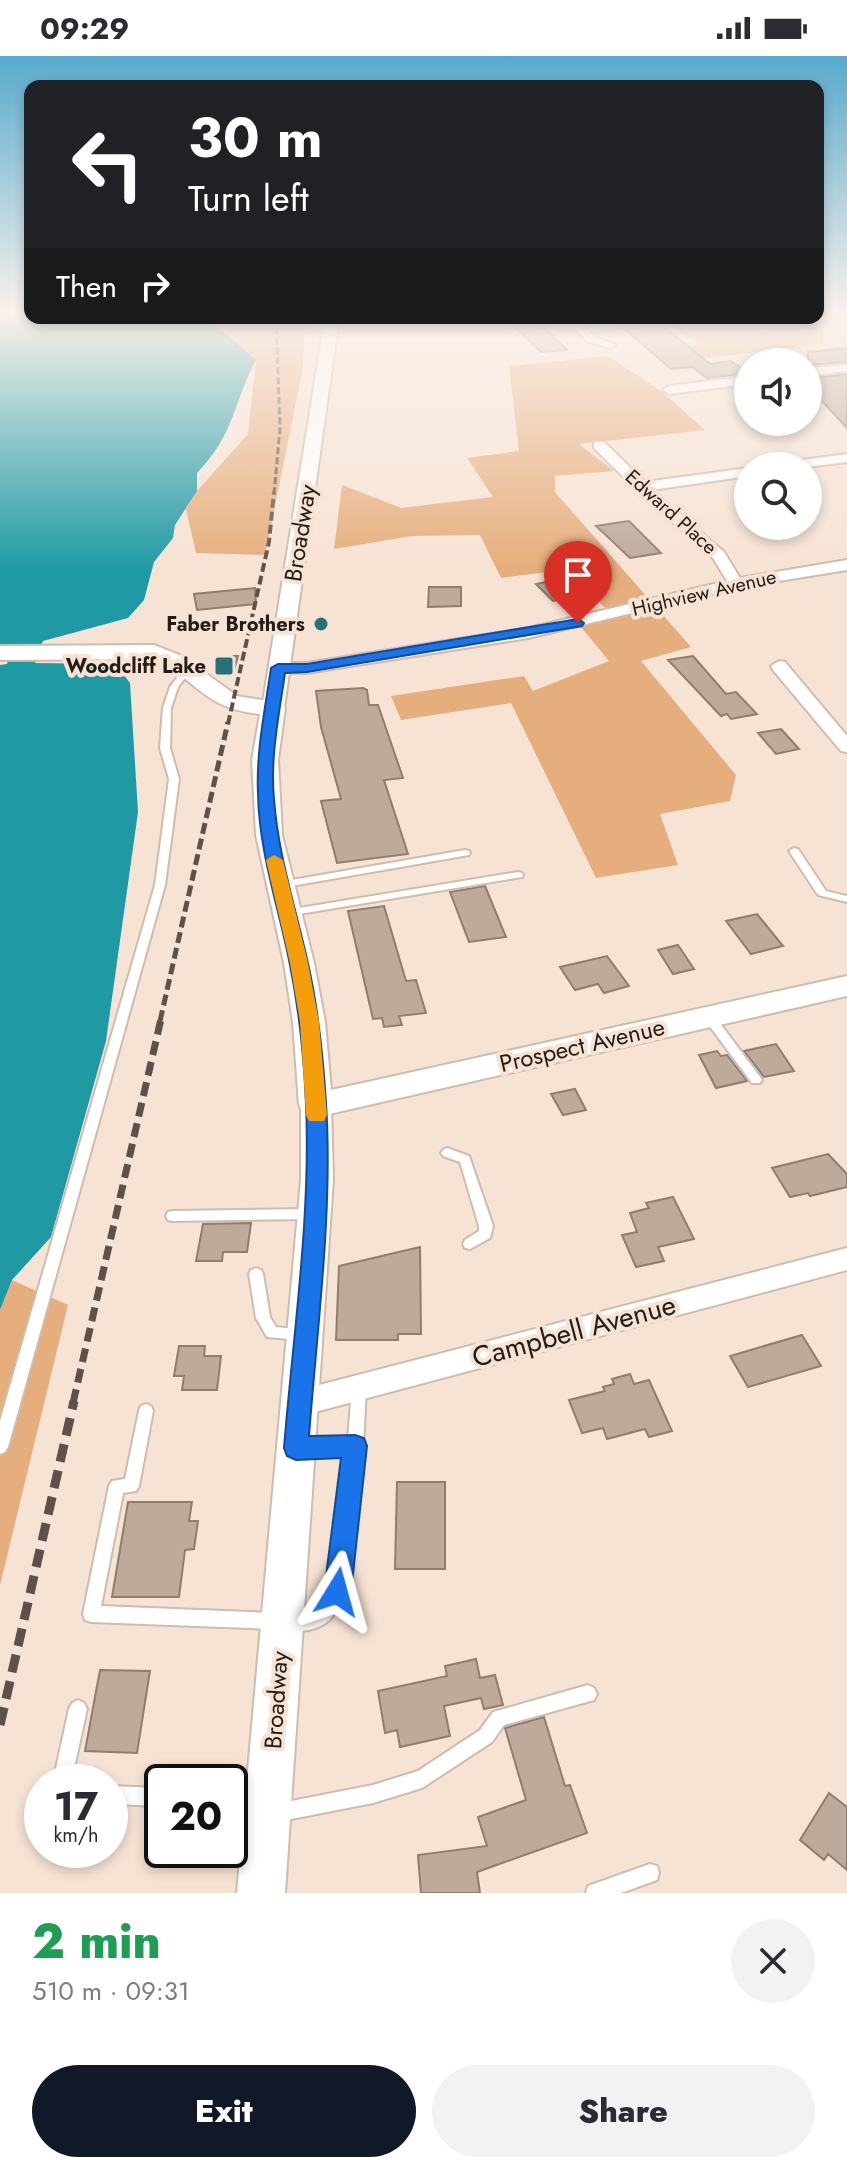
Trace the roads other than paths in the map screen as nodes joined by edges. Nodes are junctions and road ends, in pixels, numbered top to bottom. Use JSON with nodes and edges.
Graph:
{"nodes":[{"id":1,"x":320,"y":399,"type":"edge"},
{"id":2,"x":599,"y":445,"type":"dead end"},
{"id":3,"x":847,"y":458,"type":"edge"},
{"id":4,"x":822,"y":461,"type":"edge"},
{"id":5,"x":734,"y":474,"type":"edge"},
{"id":6,"x":641,"y":487,"type":"junction"},
{"id":7,"x":847,"y":565,"type":"edge"},
{"id":8,"x":736,"y":583,"type":"junction"},
{"id":9,"x":4,"y":653,"type":"edge"},
{"id":10,"x":779,"y":666,"type":"dead end"},
{"id":11,"x":278,"y":668,"type":"junction"},
{"id":12,"x":187,"y":670,"type":"junction"},
{"id":13,"x":273,"y":708,"type":"junction"},
{"id":14,"x":847,"y":747,"type":"edge"},
{"id":15,"x":794,"y":851,"type":"dead end"},
{"id":16,"x":465,"y":853,"type":"dead end"},
{"id":17,"x":518,"y":875,"type":"dead end"},
{"id":18,"x":283,"y":899,"type":"junction"},
{"id":19,"x":847,"y":899,"type":"edge"},
{"id":20,"x":847,"y":986,"type":"edge"},
{"id":21,"x":709,"y":1017,"type":"junction"},
{"id":22,"x":756,"y":1080,"type":"dead end"},
{"id":23,"x":316,"y":1105,"type":"junction"},
{"id":24,"x":447,"y":1153,"type":"dead end"},
{"id":25,"x":314,"y":1214,"type":"junction"},
{"id":26,"x":173,"y":1216,"type":"dead end"},
{"id":27,"x":470,"y":1244,"type":"dead end"},
{"id":28,"x":847,"y":1259,"type":"edge"},
{"id":29,"x":256,"y":1274,"type":"dead end"},
{"id":30,"x":305,"y":1334,"type":"junction"},
{"id":31,"x":359,"y":1387,"type":"junction"},
{"id":32,"x":300,"y":1403,"type":"junction"},
{"id":33,"x":146,"y":1411,"type":"dead end"},
{"id":34,"x":355,"y":1446,"type":"junction"},
{"id":35,"x":0,"y":1447,"type":"edge"},
{"id":36,"x":296,"y":1448,"type":"junction"},
{"id":37,"x":283,"y":1621,"type":"junction"},
{"id":38,"x":588,"y":1694,"type":"dead end"},
{"id":39,"x":78,"y":1709,"type":"dead end"},
{"id":40,"x":66,"y":1764,"type":"edge"},
{"id":41,"x":248,"y":1804,"type":"edge"},
{"id":42,"x":268,"y":1808,"type":"junction"},
{"id":43,"x":650,"y":1873,"type":"dead end"},
{"id":44,"x":261,"y":1893,"type":"edge"},
{"id":45,"x":595,"y":1893,"type":"edge"}],
"edges":[{"from":1,"to":11,"type":"street","name":"Broadway"},
{"from":2,"to":6,"type":"street","name":"Edward Place"},
{"from":3,"to":4,"type":"street"},
{"from":5,"to":6,"type":"street"},
{"from":6,"to":8,"type":"street","name":"Edward Place"},
{"from":7,"to":8,"type":"street","name":"Highview Avenue"},
{"from":8,"to":11,"type":"street","name":"Highview Avenue"},
{"from":9,"to":12,"type":"main road"},
{"from":10,"to":14,"type":"street"},
{"from":11,"to":13,"type":"street","name":"Broadway"},
{"from":12,"to":13,"type":"main road"},
{"from":12,"to":35,"type":"lane"},
{"from":13,"to":18,"type":"main road","name":"Broadway"},
{"from":15,"to":19,"type":"lane"},
{"from":16,"to":18,"type":"lane"},
{"from":17,"to":18,"type":"lane"},
{"from":18,"to":23,"type":"main road","name":"Broadway"},
{"from":20,"to":21,"type":"main road","name":"Prospect Avenue"},
{"from":21,"to":22,"type":"lane"},
{"from":21,"to":23,"type":"main road","name":"Prospect Avenue"},
{"from":23,"to":25,"type":"street","name":"Broadway"},
{"from":24,"to":27,"type":"lane"},
{"from":25,"to":26,"type":"lane"},
{"from":25,"to":30,"type":"street","name":"Broadway"},
{"from":28,"to":31,"type":"street","name":"Campbell Avenue"},
{"from":29,"to":30,"type":"lane"},
{"from":30,"to":32,"type":"street","name":"Broadway"},
{"from":31,"to":32,"type":"street","name":"Campbell Avenue"},
{"from":31,"to":34,"type":"lane"},
{"from":32,"to":36,"type":"street","name":"Broadway"},
{"from":33,"to":37,"type":"lane"},
{"from":34,"to":36,"type":"lane"},
{"from":34,"to":37,"type":"lane"},
{"from":36,"to":37,"type":"street","name":"Broadway"},
{"from":37,"to":42,"type":"street","name":"Broadway"},
{"from":38,"to":42,"type":"lane"},
{"from":39,"to":40,"type":"lane"},
{"from":41,"to":42,"type":"lane"},
{"from":42,"to":44,"type":"street","name":"Broadway"},
{"from":43,"to":45,"type":"lane"}]}
